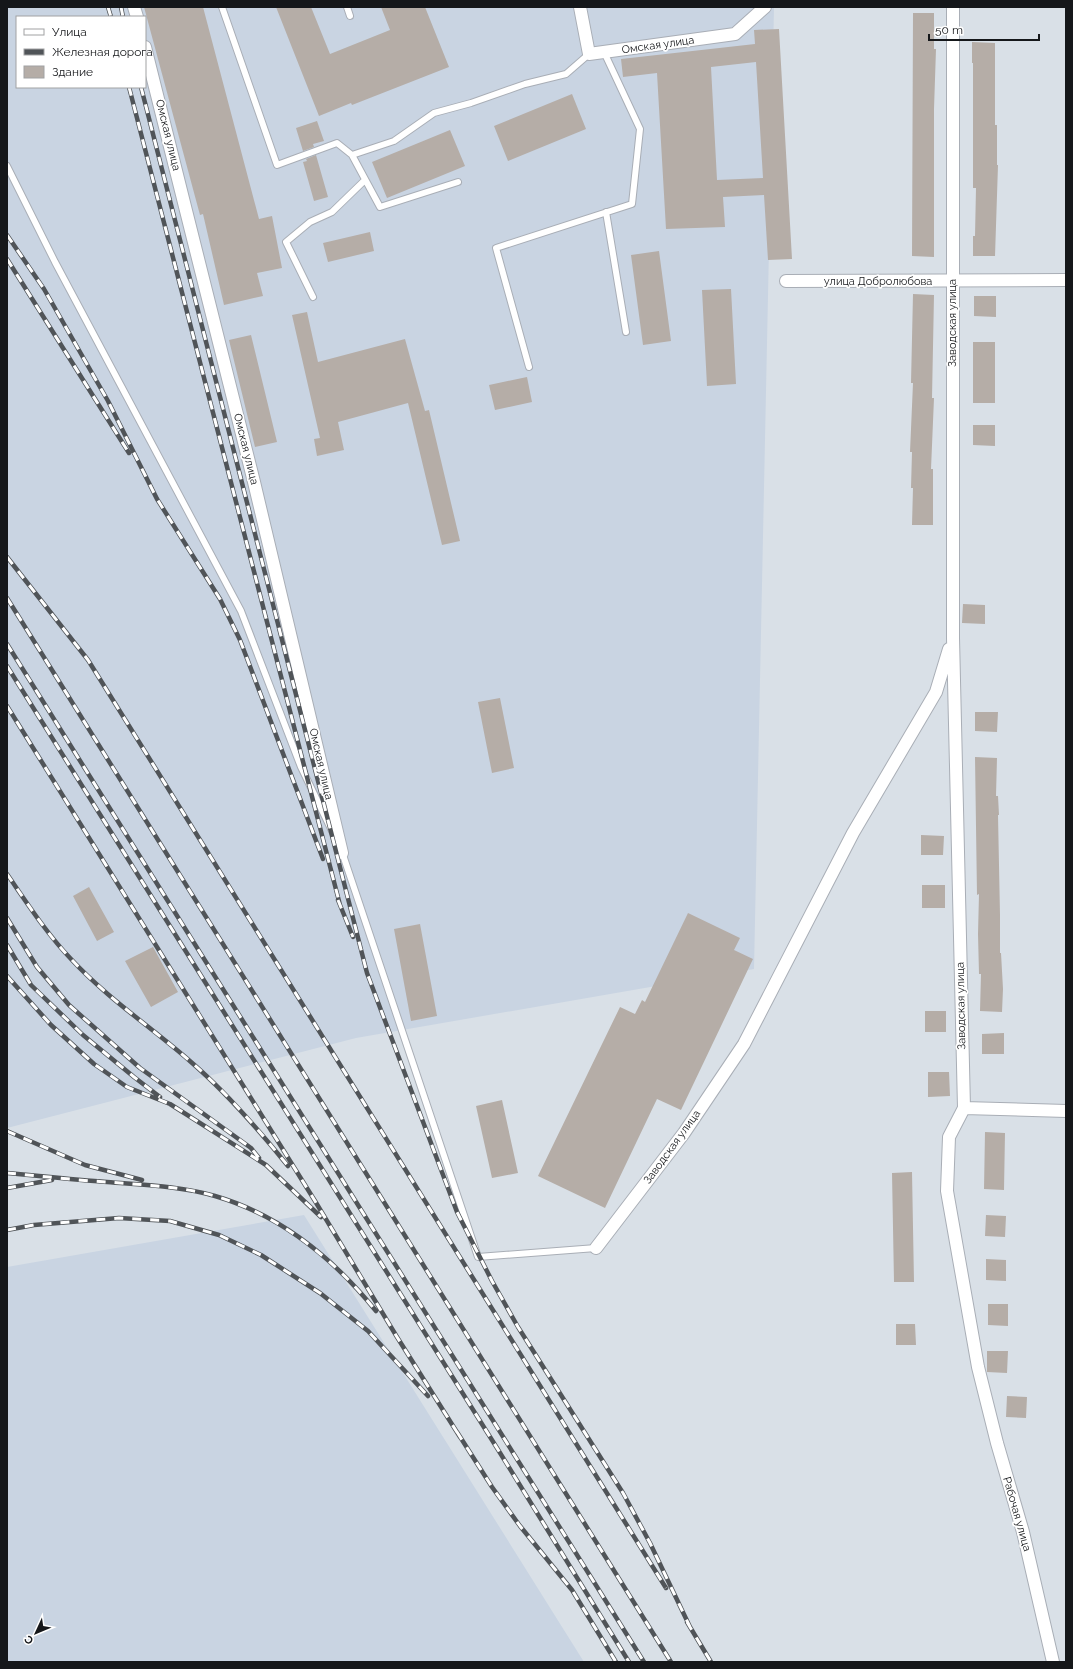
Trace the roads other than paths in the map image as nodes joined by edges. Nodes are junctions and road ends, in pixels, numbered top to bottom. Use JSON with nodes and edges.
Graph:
{"nodes":[{"id":1,"x":222,"y":7,"type":"edge"},
{"id":2,"x":347,"y":7,"type":"edge"},
{"id":3,"x":580,"y":7,"type":"edge"},
{"id":4,"x":765,"y":7,"type":"edge"},
{"id":5,"x":953,"y":7,"type":"edge"},
{"id":6,"x":350,"y":16,"type":"dead end"},
{"id":7,"x":146,"y":51,"type":"edge"},
{"id":8,"x":604,"y":52,"type":"junction"},
{"id":9,"x":589,"y":54,"type":"junction"},
{"id":10,"x":352,"y":154,"type":"junction"},
{"id":11,"x":7,"y":166,"type":"edge"},
{"id":12,"x":365,"y":180,"type":"junction"},
{"id":13,"x":458,"y":182,"type":"dead end"},
{"id":14,"x":606,"y":212,"type":"junction"},
{"id":15,"x":1066,"y":280,"type":"edge"},
{"id":16,"x":786,"y":281,"type":"dead end"},
{"id":17,"x":952,"y":281,"type":"junction"},
{"id":18,"x":312,"y":297,"type":"dead end"},
{"id":19,"x":626,"y":332,"type":"dead end"},
{"id":20,"x":529,"y":367,"type":"dead end"},
{"id":21,"x":953,"y":638,"type":"junction"},
{"id":22,"x":342,"y":853,"type":"junction"},
{"id":23,"x":964,"y":1108,"type":"junction"},
{"id":24,"x":1066,"y":1111,"type":"edge"},
{"id":25,"x":596,"y":1248,"type":"joint"},
{"id":26,"x":978,"y":1367,"type":"joint"},
{"id":27,"x":1053,"y":1662,"type":"edge"}],
"edges":[{"from":1,"to":10,"type":"lane"},
{"from":2,"to":6,"type":"lane"},
{"from":3,"to":9,"type":"street"},
{"from":4,"to":8,"type":"street","name":"Омская улица"},
{"from":5,"to":17,"type":"street","name":"Заводская улица"},
{"from":7,"to":22,"type":"street","name":"Омская улица"},
{"from":8,"to":9,"type":"street","name":"Омская улица"},
{"from":8,"to":14,"type":"lane"},
{"from":9,"to":10,"type":"lane"},
{"from":10,"to":12,"type":"lane"},
{"from":11,"to":22,"type":"lane"},
{"from":12,"to":13,"type":"lane"},
{"from":12,"to":18,"type":"lane"},
{"from":14,"to":19,"type":"lane"},
{"from":14,"to":20,"type":"lane"},
{"from":15,"to":17,"type":"street","name":"улица Добролюбова"},
{"from":16,"to":17,"type":"street","name":"улица Добролюбова"},
{"from":17,"to":21,"type":"street","name":"Заводская улица"},
{"from":21,"to":23,"type":"street","name":"Заводская улица"},
{"from":21,"to":25,"type":"street","name":"Заводская улица"},
{"from":22,"to":25,"type":"lane"},
{"from":23,"to":24,"type":"street"},
{"from":23,"to":26,"type":"street","name":"Заводская улица"},
{"from":26,"to":27,"type":"street","name":"Рабочая улица"}]}
